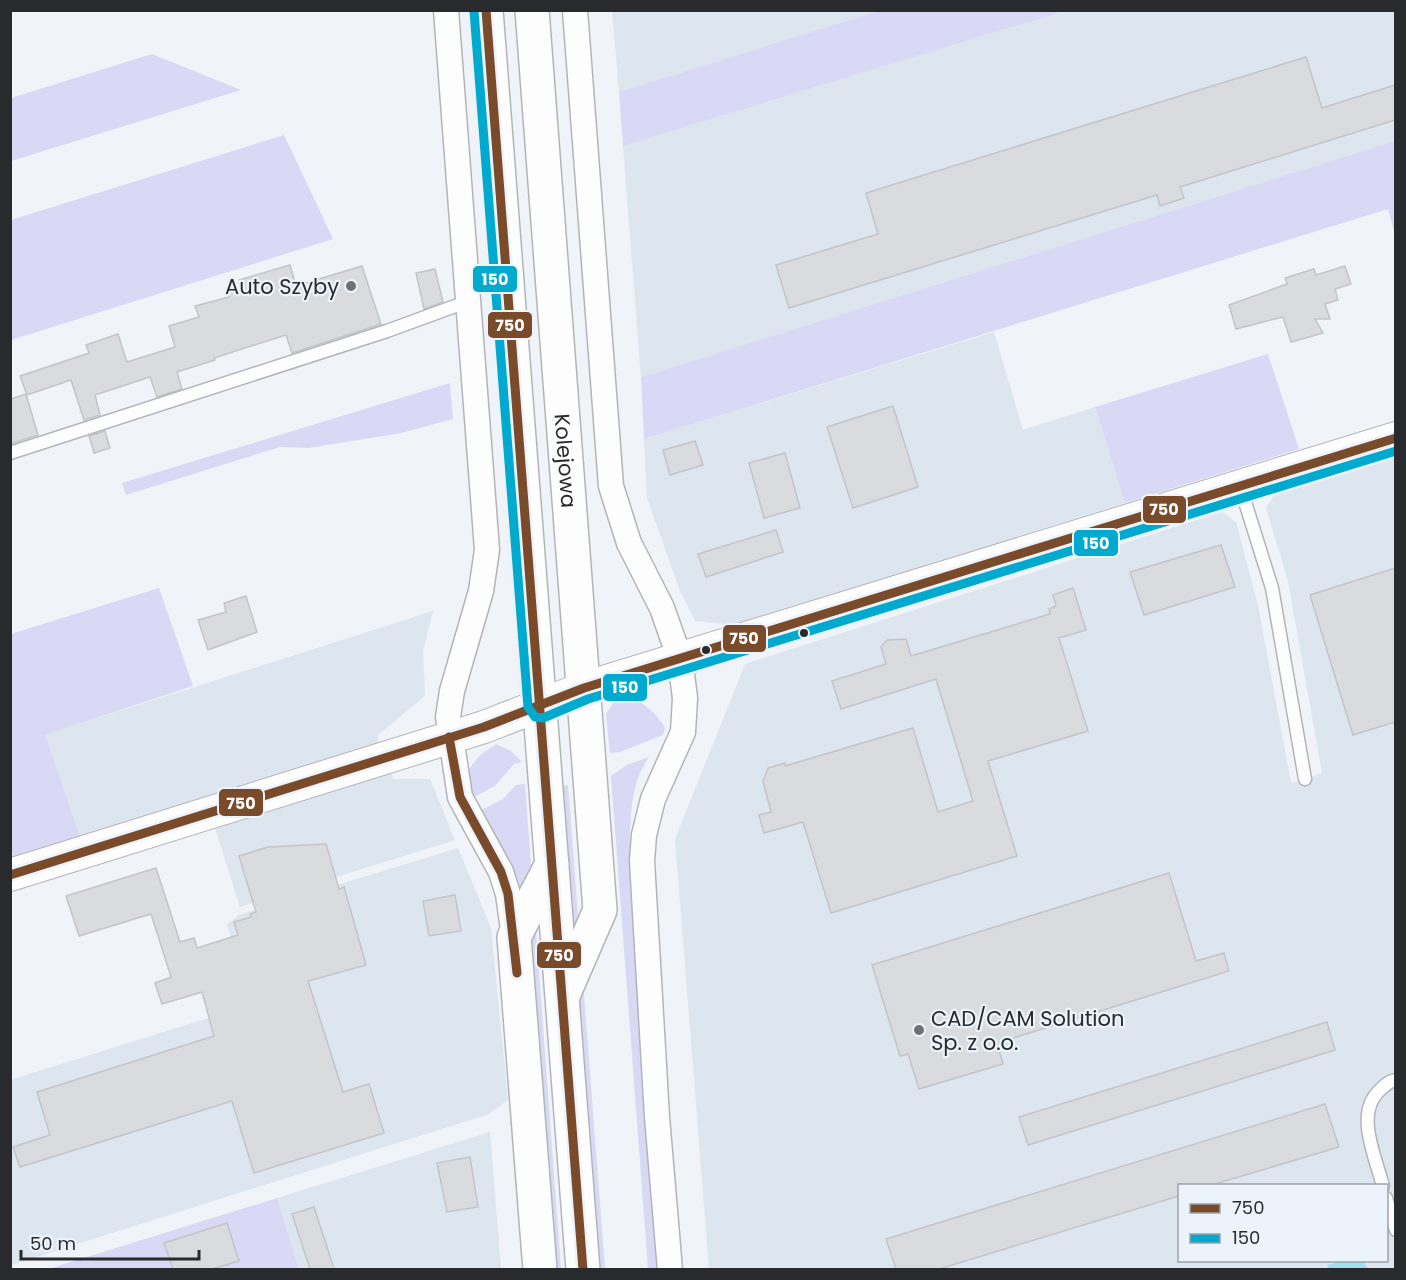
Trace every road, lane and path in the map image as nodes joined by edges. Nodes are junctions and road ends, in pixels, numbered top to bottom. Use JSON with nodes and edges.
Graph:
{"nodes":[{"id":1,"x":446,"y":10,"type":"edge"},
{"id":2,"x":486,"y":10,"type":"edge"},
{"id":3,"x":532,"y":10,"type":"edge"},
{"id":4,"x":575,"y":10,"type":"edge"},
{"id":5,"x":469,"y":301,"type":"junction"},
{"id":6,"x":1395,"y":438,"type":"edge"},
{"id":7,"x":10,"y":453,"type":"edge"},
{"id":8,"x":1240,"y":486,"type":"junction"},
{"id":9,"x":680,"y":659,"type":"junction"},
{"id":10,"x":584,"y":688,"type":"junction"},
{"id":11,"x":540,"y":706,"type":"junction"},
{"id":12,"x":449,"y":737,"type":"junction"},
{"id":13,"x":1305,"y":779,"type":"dead end"},
{"id":14,"x":552,"y":864,"type":"junction"},
{"id":15,"x":10,"y":875,"type":"edge"},
{"id":16,"x":514,"y":937,"type":"junction"},
{"id":17,"x":562,"y":997,"type":"junction"},
{"id":18,"x":1395,"y":1080,"type":"edge"},
{"id":19,"x":1383,"y":1184,"type":"edge"},
{"id":20,"x":1388,"y":1205,"type":"edge"},
{"id":21,"x":1395,"y":1230,"type":"edge"},
{"id":22,"x":540,"y":1269,"type":"edge"},
{"id":23,"x":583,"y":1269,"type":"edge"},
{"id":24,"x":670,"y":1269,"type":"edge"}],
"edges":[{"from":1,"to":5,"type":"street"},
{"from":2,"to":11,"type":"highway","name":"Kolejowa"},
{"from":3,"to":10,"type":"highway","name":"Kolejowa"},
{"from":4,"to":9,"type":"street"},
{"from":5,"to":7,"type":"lane"},
{"from":5,"to":12,"type":"street"},
{"from":6,"to":8,"type":"street"},
{"from":8,"to":9,"type":"street"},
{"from":8,"to":13,"type":"lane"},
{"from":9,"to":10,"type":"street"},
{"from":9,"to":24,"type":"street"},
{"from":10,"to":11,"type":"street"},
{"from":10,"to":17,"type":"highway","name":"Kolejowa"},
{"from":11,"to":12,"type":"street"},
{"from":11,"to":14,"type":"highway","name":"Kolejowa"},
{"from":12,"to":15,"type":"street"},
{"from":12,"to":16,"type":"street"},
{"from":14,"to":16,"type":"highway"},
{"from":14,"to":17,"type":"highway","name":"Kolejowa"},
{"from":16,"to":22,"type":"highway"},
{"from":17,"to":23,"type":"highway","name":"Kolejowa"},
{"from":18,"to":19,"type":"lane"},
{"from":20,"to":21,"type":"lane"}]}
